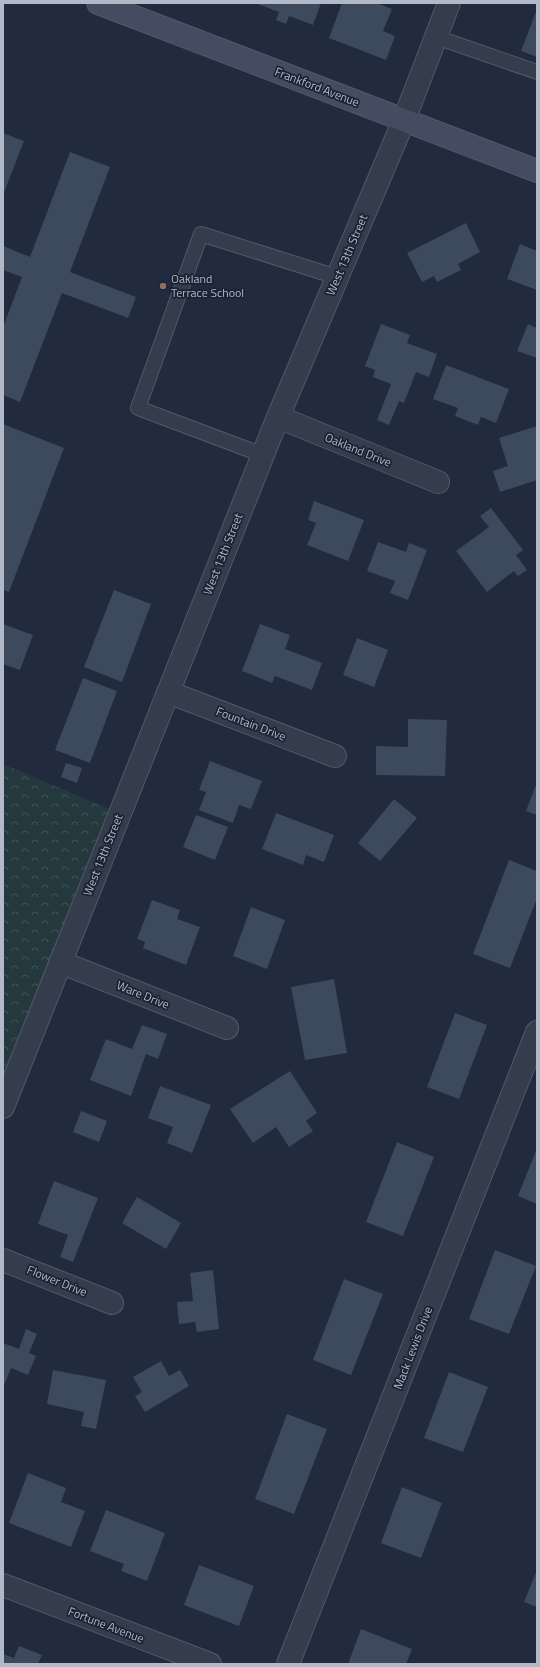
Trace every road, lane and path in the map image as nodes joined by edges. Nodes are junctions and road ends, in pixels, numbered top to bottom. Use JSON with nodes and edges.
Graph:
{"nodes":[{"id":1,"x":98,"y":3,"type":"edge"},
{"id":2,"x":449,"y":3,"type":"edge"},
{"id":3,"x":436,"y":37,"type":"junction"},
{"id":4,"x":537,"y":72,"type":"edge"},
{"id":5,"x":404,"y":120,"type":"junction"},
{"id":6,"x":537,"y":171,"type":"edge"},
{"id":7,"x":337,"y":277,"type":"junction"},
{"id":8,"x":278,"y":417,"type":"junction"},
{"id":9,"x":263,"y":455,"type":"junction"},
{"id":10,"x":438,"y":482,"type":"dead end"},
{"id":11,"x":168,"y":692,"type":"junction"},
{"id":12,"x":335,"y":756,"type":"dead end"},
{"id":13,"x":60,"y":962,"type":"junction"},
{"id":14,"x":226,"y":1028,"type":"dead end"},
{"id":15,"x":537,"y":1032,"type":"edge"},
{"id":16,"x":3,"y":1107,"type":"edge"},
{"id":17,"x":3,"y":1260,"type":"edge"},
{"id":18,"x":112,"y":1303,"type":"dead end"},
{"id":19,"x":3,"y":1585,"type":"edge"},
{"id":20,"x":210,"y":1664,"type":"edge"},
{"id":21,"x":288,"y":1664,"type":"edge"}],
"edges":[{"from":1,"to":5,"type":"main road","name":"Frankford Avenue"},
{"from":2,"to":3,"type":"street","name":"West 13th Street"},
{"from":3,"to":4,"type":"lane"},
{"from":3,"to":5,"type":"street","name":"West 13th Street"},
{"from":5,"to":6,"type":"main road","name":"Frankford Avenue"},
{"from":5,"to":7,"type":"street","name":"West 13th Street"},
{"from":7,"to":8,"type":"street","name":"West 13th Street"},
{"from":7,"to":9,"type":"lane"},
{"from":8,"to":9,"type":"street","name":"West 13th Street"},
{"from":8,"to":10,"type":"street","name":"Oakland Drive"},
{"from":9,"to":11,"type":"street","name":"West 13th Street"},
{"from":11,"to":12,"type":"street","name":"Fountain Drive"},
{"from":11,"to":13,"type":"street","name":"West 13th Street"},
{"from":13,"to":14,"type":"street","name":"Ware Drive"},
{"from":13,"to":16,"type":"street","name":"West 13th Street"},
{"from":15,"to":21,"type":"street","name":"Mack Lewis Drive"},
{"from":17,"to":18,"type":"street","name":"Flower Drive"},
{"from":19,"to":20,"type":"street","name":"Fortune Avenue"}]}
